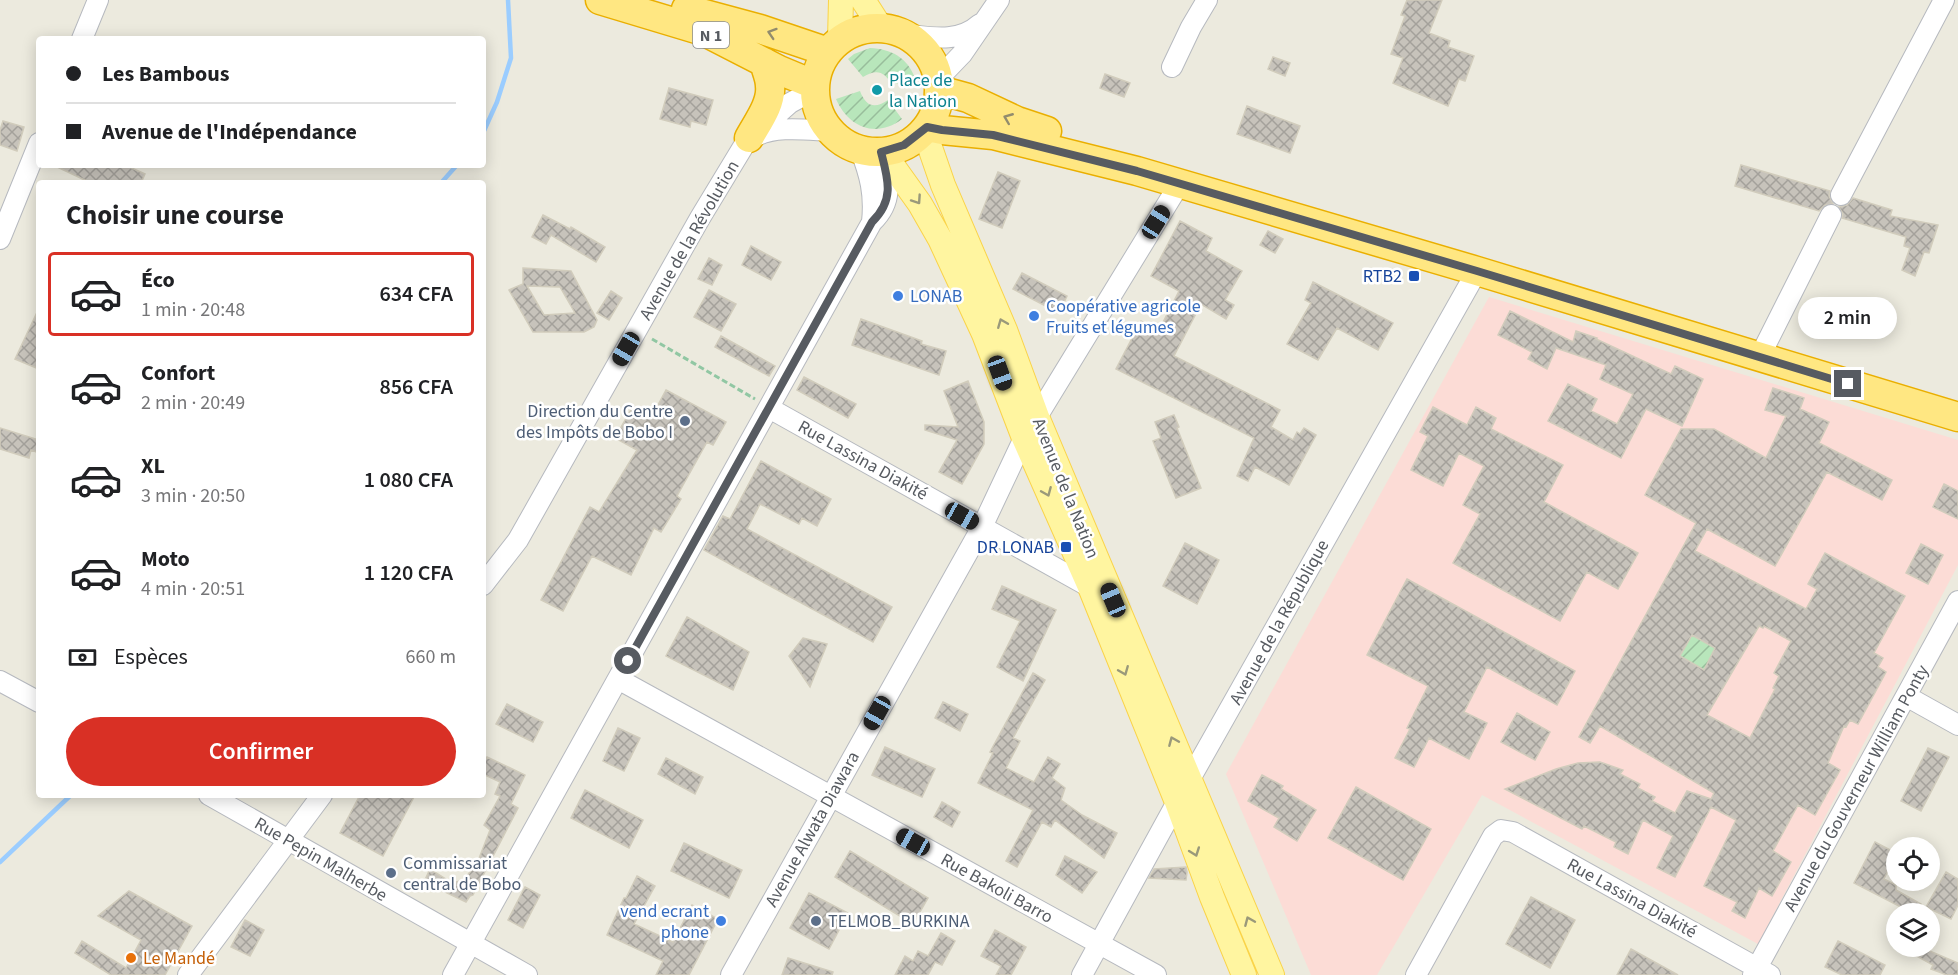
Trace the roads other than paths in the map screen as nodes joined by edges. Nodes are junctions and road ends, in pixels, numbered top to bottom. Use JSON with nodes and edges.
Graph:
{"nodes":[{"id":1,"x":98,"y":0,"type":"edge"},
{"id":2,"x":600,"y":0,"type":"edge"},
{"id":3,"x":656,"y":0,"type":"edge"},
{"id":4,"x":841,"y":0,"type":"edge"},
{"id":5,"x":863,"y":0,"type":"edge"},
{"id":6,"x":1207,"y":0,"type":"edge"},
{"id":7,"x":1944,"y":0,"type":"edge"},
{"id":8,"x":994,"y":8,"type":"edge"},
{"id":9,"x":892,"y":31,"type":"junction"},
{"id":10,"x":83,"y":36,"type":"edge"},
{"id":11,"x":834,"y":46,"type":"junction"},
{"id":12,"x":764,"y":63,"type":"junction"},
{"id":13,"x":1173,"y":67,"type":"dead end"},
{"id":14,"x":938,"y":85,"type":"junction"},
{"id":15,"x":815,"y":88,"type":"junction"},
{"id":16,"x":931,"y":129,"type":"junction"},
{"id":17,"x":831,"y":131,"type":"junction"},
{"id":18,"x":748,"y":140,"type":"junction"},
{"id":19,"x":36,"y":150,"type":"edge"},
{"id":20,"x":879,"y":157,"type":"junction"},
{"id":21,"x":1180,"y":183,"type":"junction"},
{"id":22,"x":1841,"y":195,"type":"dead end"},
{"id":23,"x":1831,"y":215,"type":"dead end"},
{"id":24,"x":872,"y":222,"type":"junction"},
{"id":25,"x":0,"y":239,"type":"edge"},
{"id":26,"x":1477,"y":271,"type":"junction"},
{"id":27,"x":1759,"y":358,"type":"junction"},
{"id":28,"x":769,"y":408,"type":"junction"},
{"id":29,"x":1037,"y":417,"type":"junction"},
{"id":30,"x":1958,"y":417,"type":"edge"},
{"id":31,"x":1024,"y":438,"type":"junction"},
{"id":32,"x":982,"y":527,"type":"junction"},
{"id":33,"x":486,"y":581,"type":"edge"},
{"id":34,"x":1090,"y":587,"type":"junction"},
{"id":35,"x":1113,"y":600,"type":"junction"},
{"id":36,"x":1958,"y":601,"type":"edge"},
{"id":37,"x":618,"y":679,"type":"junction"},
{"id":38,"x":0,"y":681,"type":"edge"},
{"id":39,"x":1906,"y":696,"type":"junction"},
{"id":40,"x":36,"y":700,"type":"edge"},
{"id":41,"x":1958,"y":725,"type":"edge"},
{"id":42,"x":1190,"y":780,"type":"junction"},
{"id":43,"x":831,"y":796,"type":"junction"},
{"id":44,"x":213,"y":798,"type":"edge"},
{"id":45,"x":320,"y":798,"type":"edge"},
{"id":46,"x":1177,"y":802,"type":"junction"},
{"id":47,"x":287,"y":840,"type":"junction"},
{"id":48,"x":471,"y":944,"type":"junction"},
{"id":49,"x":1099,"y":944,"type":"junction"},
{"id":50,"x":1760,"y":973,"type":"edge"},
{"id":51,"x":188,"y":975,"type":"edge"},
{"id":52,"x":453,"y":975,"type":"edge"},
{"id":53,"x":527,"y":975,"type":"edge"},
{"id":54,"x":730,"y":975,"type":"edge"},
{"id":55,"x":1082,"y":975,"type":"edge"},
{"id":56,"x":1156,"y":975,"type":"edge"},
{"id":57,"x":1244,"y":975,"type":"edge"},
{"id":58,"x":1272,"y":975,"type":"edge"},
{"id":59,"x":1416,"y":975,"type":"edge"}],
"edges":[{"from":1,"to":10,"type":"street"},
{"from":2,"to":12,"type":"highway","number":"N 1"},
{"from":11,"to":3,"type":"highway","number":"N 1","one_way":true},
{"from":4,"to":11,"type":"main road"},
{"from":5,"to":9,"type":"main road"},
{"from":6,"to":13,"type":"street"},
{"from":7,"to":22,"type":"street"},
{"from":8,"to":9,"type":"street"},
{"from":8,"to":14,"type":"street"},
{"from":9,"to":11,"type":"highway"},
{"from":9,"to":14,"type":"highway"},
{"from":11,"to":15,"type":"highway"},
{"from":12,"to":15,"type":"highway","number":"N 1"},
{"from":12,"to":18,"type":"highway"},
{"from":14,"to":16,"type":"highway"},
{"from":21,"to":14,"type":"highway","one_way":true},
{"from":15,"to":17,"type":"highway"},
{"from":15,"to":18,"type":"street","name":"Avenue de la Révolution"},
{"from":16,"to":20,"type":"highway"},
{"from":16,"to":21,"type":"highway"},
{"from":29,"to":16,"type":"main road","name":"Avenue de la Nation","one_way":true},
{"from":17,"to":18,"type":"street","name":"Avenue de la Révolution"},
{"from":17,"to":20,"type":"highway"},
{"from":18,"to":33,"type":"street","name":"Avenue de la Révolution"},
{"from":19,"to":25,"type":"street"},
{"from":20,"to":24,"type":"street"},
{"from":20,"to":24,"type":"street"},
{"from":20,"to":31,"type":"main road","name":"Avenue de la Nation","one_way":true},
{"from":21,"to":26,"type":"highway"},
{"from":21,"to":29,"type":"street","name":"Avenue Alwata Diawara"},
{"from":23,"to":27,"type":"street"},
{"from":24,"to":28,"type":"street"},
{"from":26,"to":27,"type":"highway"},
{"from":26,"to":42,"type":"street","name":"Avenue de la République"},
{"from":27,"to":30,"type":"highway"},
{"from":28,"to":32,"type":"street","name":"Rue Lassina Diakité"},
{"from":28,"to":37,"type":"street"},
{"from":29,"to":31,"type":"street","name":"Avenue Alwata Diawara"},
{"from":29,"to":35,"type":"main road","name":"Avenue de la Nation"},
{"from":31,"to":32,"type":"street","name":"Avenue Alwata Diawara"},
{"from":31,"to":34,"type":"main road","name":"Avenue de la Nation","one_way":true},
{"from":32,"to":34,"type":"street","name":"Rue Lassina Diakité"},
{"from":32,"to":43,"type":"street","name":"Avenue Alwata Diawara"},
{"from":34,"to":35,"type":"street","name":"Rue Lassina Diakité"},
{"from":34,"to":46,"type":"main road","name":"Avenue de la Nation","one_way":true},
{"from":42,"to":35,"type":"main road","name":"Avenue de la Nation","one_way":true},
{"from":36,"to":39,"type":"street","name":"Avenue du Gouverneur William Ponty"},
{"from":37,"to":43,"type":"street","name":"Rue Bakoli Barro"},
{"from":37,"to":48,"type":"street"},
{"from":38,"to":40,"type":"street"},
{"from":39,"to":41,"type":"street"},
{"from":39,"to":50,"type":"street","name":"Avenue du Gouverneur William Ponty"},
{"from":42,"to":46,"type":"street","name":"Avenue de la République"},
{"from":58,"to":42,"type":"main road","name":"Avenue de la Nation","one_way":true},
{"from":43,"to":49,"type":"street","name":"Rue Bakoli Barro"},
{"from":43,"to":54,"type":"street","name":"Avenue Alwata Diawara"},
{"from":44,"to":47,"type":"street","name":"Rue Pepin Malherbe"},
{"from":45,"to":47,"type":"street"},
{"from":46,"to":49,"type":"street","name":"Avenue de la République"},
{"from":46,"to":57,"type":"main road","name":"Avenue de la Nation","one_way":true},
{"from":47,"to":48,"type":"street","name":"Rue Pepin Malherbe"},
{"from":47,"to":51,"type":"street"},
{"from":48,"to":52,"type":"street"},
{"from":48,"to":53,"type":"street","name":"Rue Pepin Malherbe"},
{"from":49,"to":55,"type":"street","name":"Avenue de la République"},
{"from":49,"to":56,"type":"street","name":"Rue Bakoli Barro"},
{"from":50,"to":59,"type":"street","name":"Rue Lassina Diakité"}]}
